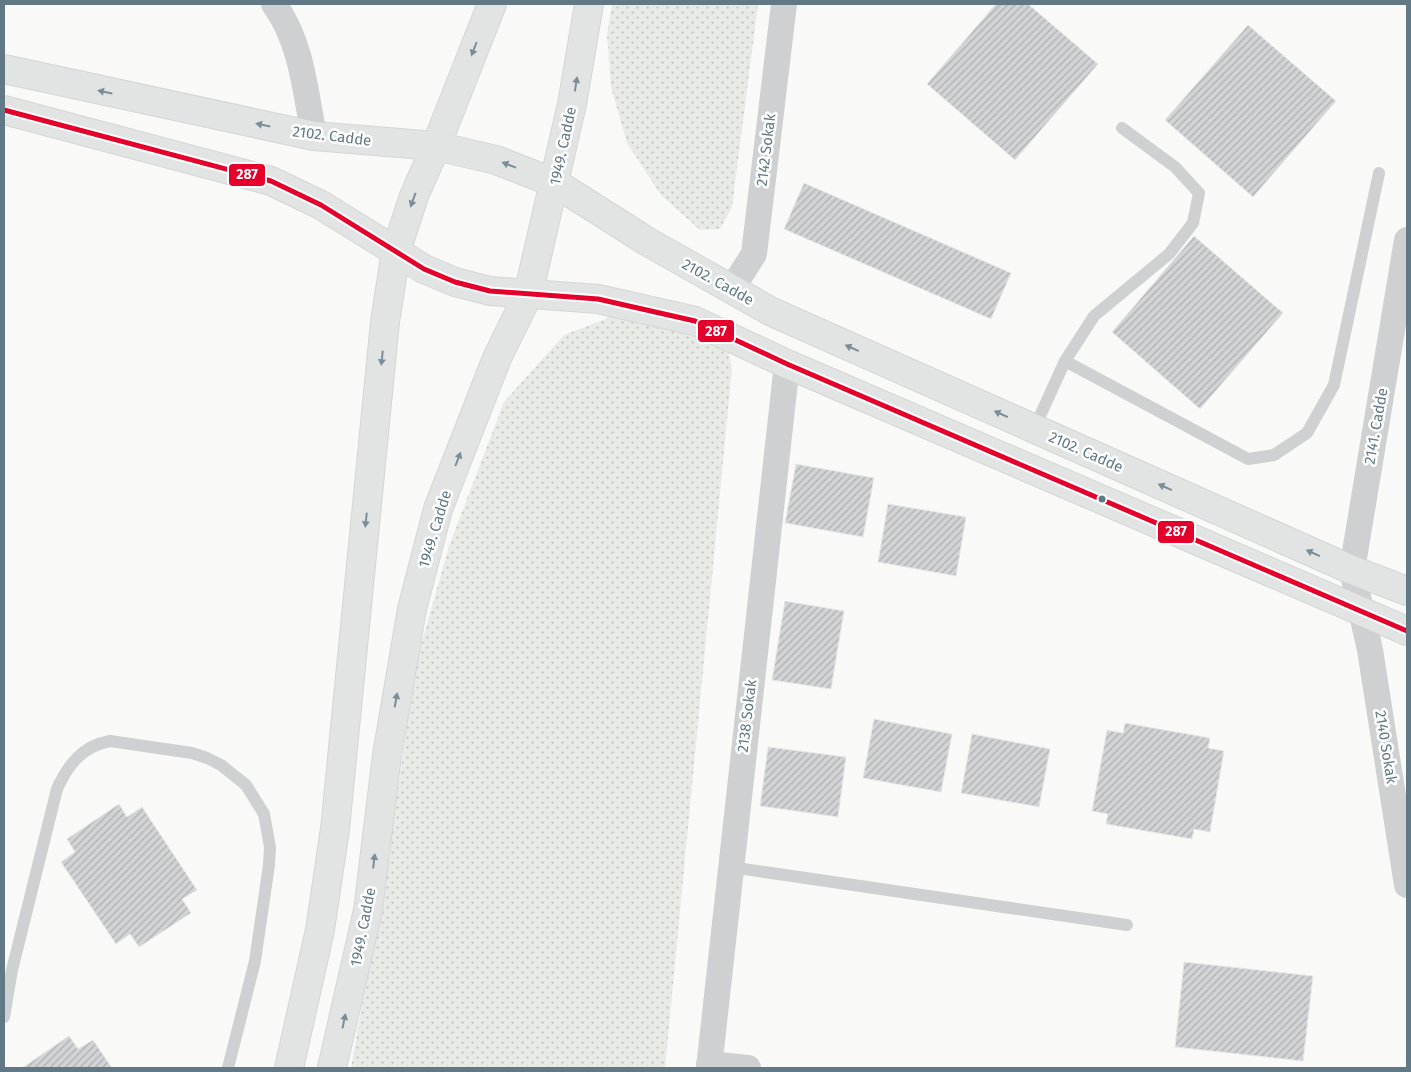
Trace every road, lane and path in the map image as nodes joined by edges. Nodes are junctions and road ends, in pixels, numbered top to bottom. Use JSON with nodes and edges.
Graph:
{"nodes":[{"id":1,"x":274,"y":4,"type":"edge"},
{"id":2,"x":492,"y":4,"type":"edge"},
{"id":3,"x":589,"y":4,"type":"edge"},
{"id":4,"x":784,"y":4,"type":"edge"},
{"id":5,"x":4,"y":69,"type":"edge"},
{"id":6,"x":4,"y":110,"type":"edge"},
{"id":7,"x":1122,"y":128,"type":"dead end"},
{"id":8,"x":314,"y":136,"type":"junction"},
{"id":9,"x":436,"y":146,"type":"junction"},
{"id":10,"x":1379,"y":173,"type":"dead end"},
{"id":11,"x":555,"y":183,"type":"junction"},
{"id":12,"x":1407,"y":240,"type":"edge"},
{"id":13,"x":396,"y":251,"type":"junction"},
{"id":14,"x":732,"y":290,"type":"junction"},
{"id":15,"x":528,"y":295,"type":"junction"},
{"id":16,"x":1065,"y":362,"type":"junction"},
{"id":17,"x":787,"y":364,"type":"junction"},
{"id":18,"x":1034,"y":429,"type":"junction"},
{"id":19,"x":1352,"y":570,"type":"junction"},
{"id":20,"x":1407,"y":591,"type":"edge"},
{"id":21,"x":1361,"y":611,"type":"junction"},
{"id":22,"x":1407,"y":631,"type":"edge"},
{"id":23,"x":730,"y":867,"type":"junction"},
{"id":24,"x":1407,"y":885,"type":"edge"},
{"id":25,"x":1127,"y":925,"type":"dead end"},
{"id":26,"x":4,"y":1017,"type":"edge"},
{"id":27,"x":709,"y":1066,"type":"edge"},
{"id":28,"x":228,"y":1068,"type":"edge"},
{"id":29,"x":289,"y":1068,"type":"edge"},
{"id":30,"x":332,"y":1068,"type":"edge"},
{"id":31,"x":748,"y":1068,"type":"edge"}],
"edges":[{"from":1,"to":8,"type":"street"},
{"from":2,"to":9,"type":"street","one_way":true},
{"from":11,"to":3,"type":"street","name":"1949. Cadde","one_way":true},
{"from":4,"to":14,"type":"street","name":"2142 Sokak"},
{"from":8,"to":5,"type":"street","name":"2102. Cadde","one_way":true},
{"from":6,"to":13,"type":"street"},
{"from":7,"to":16,"type":"lane"},
{"from":8,"to":9,"type":"street","name":"2102. Cadde"},
{"from":11,"to":9,"type":"street","name":"2102. Cadde","one_way":true},
{"from":9,"to":13,"type":"street","one_way":true},
{"from":10,"to":16,"type":"lane"},
{"from":11,"to":14,"type":"street","name":"2102. Cadde"},
{"from":11,"to":15,"type":"street","name":"1949. Cadde"},
{"from":12,"to":19,"type":"street","name":"2141. Cadde"},
{"from":13,"to":15,"type":"street"},
{"from":13,"to":29,"type":"street","one_way":true},
{"from":18,"to":14,"type":"street","name":"2102. Cadde","one_way":true},
{"from":15,"to":17,"type":"street"},
{"from":30,"to":15,"type":"street","name":"1949. Cadde","one_way":true},
{"from":16,"to":18,"type":"lane"},
{"from":17,"to":21,"type":"street"},
{"from":17,"to":23,"type":"street","name":"2138 Sokak"},
{"from":19,"to":18,"type":"street","name":"2102. Cadde","one_way":true},
{"from":19,"to":20,"type":"street","name":"2102. Cadde"},
{"from":19,"to":21,"type":"street","name":"2141. Cadde"},
{"from":21,"to":22,"type":"street"},
{"from":21,"to":24,"type":"street","name":"2140 Sokak"},
{"from":23,"to":25,"type":"lane"},
{"from":23,"to":27,"type":"street","name":"2138 Sokak"},
{"from":26,"to":28,"type":"lane"},
{"from":27,"to":31,"type":"street"}]}
